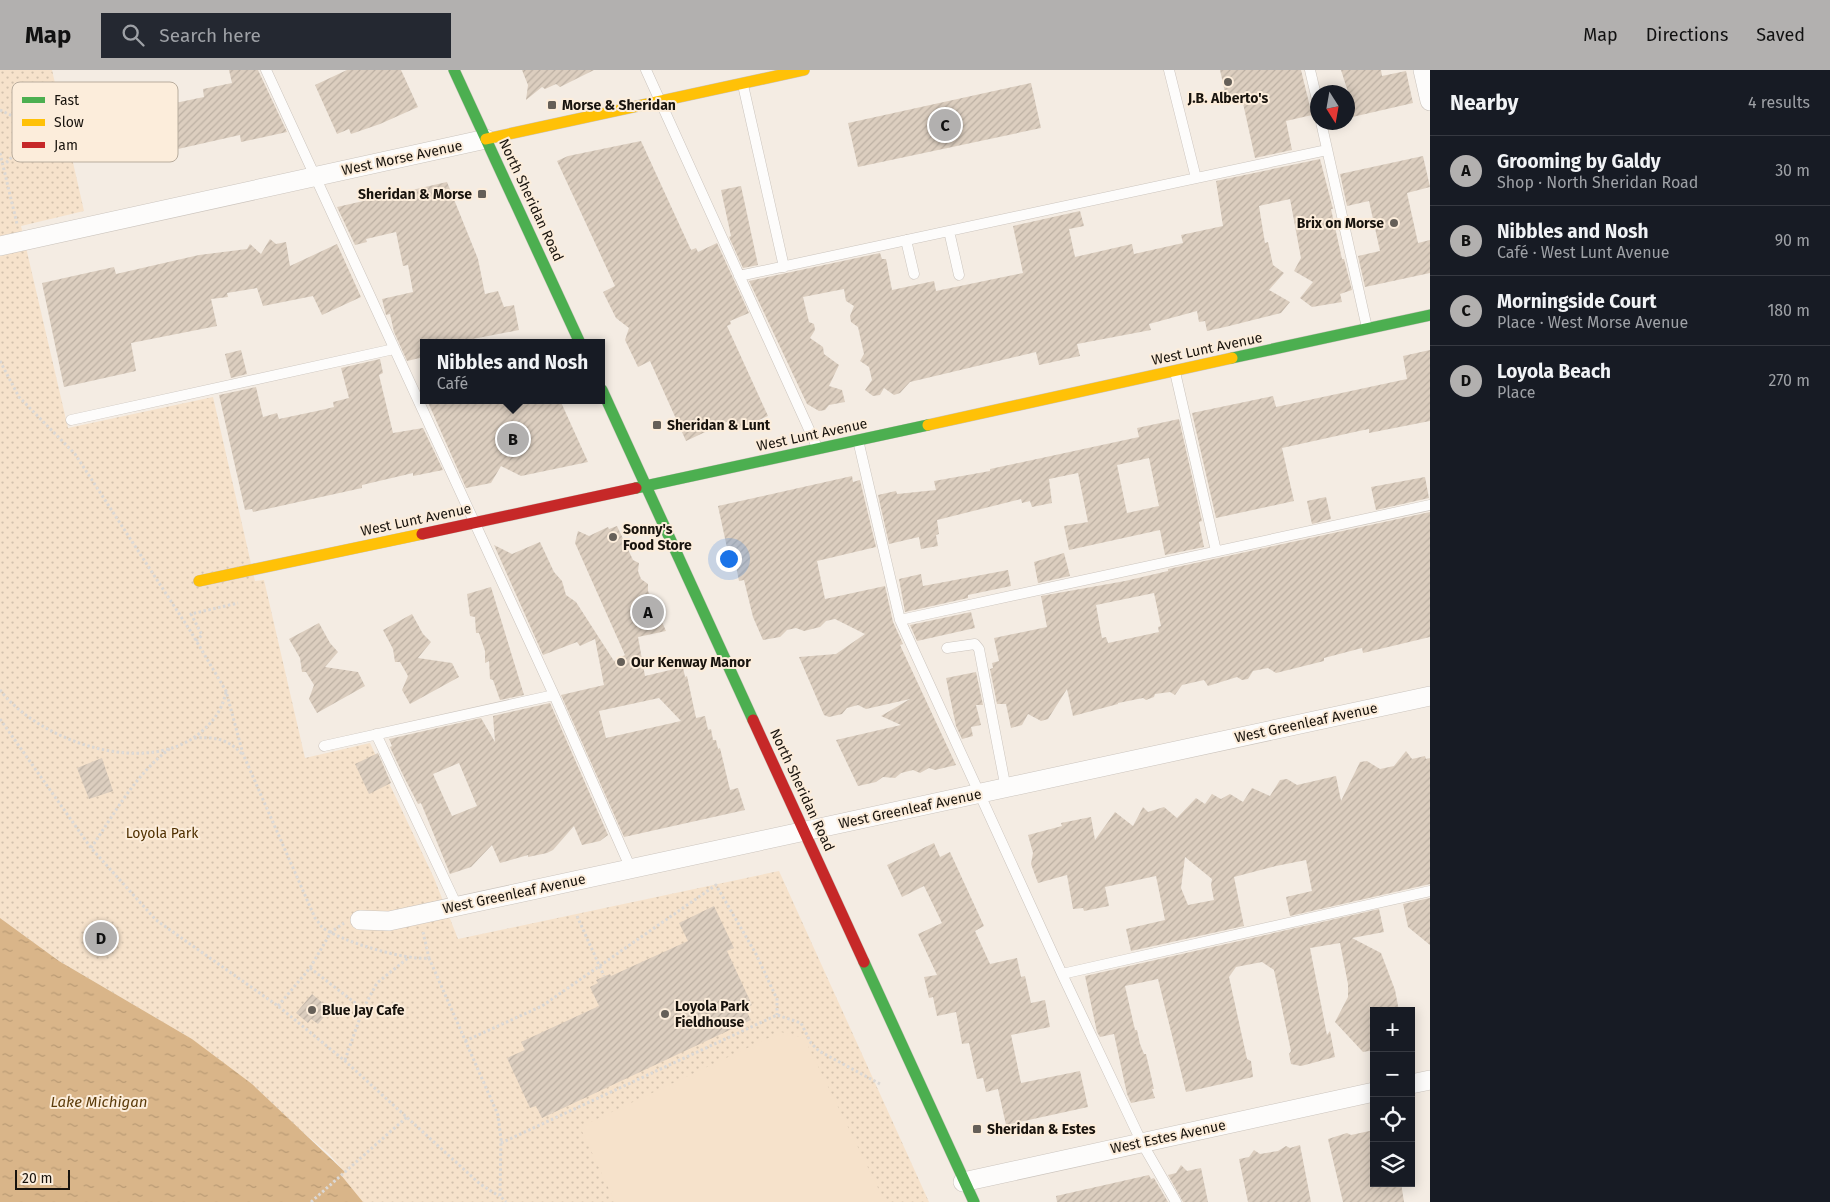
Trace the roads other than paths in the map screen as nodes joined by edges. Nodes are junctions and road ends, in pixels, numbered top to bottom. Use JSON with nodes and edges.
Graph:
{"nodes":[{"id":1,"x":266,"y":70,"type":"edge"},
{"id":2,"x":454,"y":70,"type":"edge"},
{"id":3,"x":646,"y":70,"type":"edge"},
{"id":4,"x":801,"y":70,"type":"edge"},
{"id":5,"x":1169,"y":70,"type":"edge"},
{"id":6,"x":1310,"y":70,"type":"edge"},
{"id":7,"x":1423,"y":70,"type":"edge"},
{"id":8,"x":743,"y":84,"type":"junction"},
{"id":9,"x":1314,"y":85,"type":"edge"},
{"id":10,"x":1430,"y":100,"type":"edge"},
{"id":11,"x":661,"y":101,"type":"junction"},
{"id":12,"x":1323,"y":130,"type":"edge"},
{"id":13,"x":486,"y":139,"type":"junction"},
{"id":14,"x":1327,"y":150,"type":"junction"},
{"id":15,"x":315,"y":177,"type":"junction"},
{"id":16,"x":1196,"y":178,"type":"junction"},
{"id":17,"x":949,"y":231,"type":"junction"},
{"id":18,"x":906,"y":240,"type":"junction"},
{"id":19,"x":0,"y":246,"type":"edge"},
{"id":20,"x":784,"y":266,"type":"junction"},
{"id":21,"x":914,"y":274,"type":"dead end"},
{"id":22,"x":958,"y":275,"type":"dead end"},
{"id":23,"x":739,"y":276,"type":"junction"},
{"id":24,"x":1430,"y":316,"type":"edge"},
{"id":25,"x":1367,"y":329,"type":"junction"},
{"id":26,"x":578,"y":339,"type":"edge"},
{"id":27,"x":394,"y":349,"type":"junction"},
{"id":28,"x":1175,"y":371,"type":"junction"},
{"id":29,"x":605,"y":397,"type":"edge"},
{"id":30,"x":71,"y":420,"type":"dead end"},
{"id":31,"x":858,"y":440,"type":"junction"},
{"id":32,"x":817,"y":449,"type":"junction"},
{"id":33,"x":646,"y":486,"type":"junction"},
{"id":34,"x":1430,"y":505,"type":"edge"},
{"id":35,"x":475,"y":522,"type":"junction"},
{"id":36,"x":1216,"y":551,"type":"junction"},
{"id":37,"x":199,"y":581,"type":"dead end"},
{"id":38,"x":900,"y":620,"type":"junction"},
{"id":39,"x":947,"y":648,"type":"dead end"},
{"id":40,"x":554,"y":694,"type":"junction"},
{"id":41,"x":1430,"y":696,"type":"edge"},
{"id":42,"x":376,"y":734,"type":"junction"},
{"id":43,"x":324,"y":746,"type":"dead end"},
{"id":44,"x":1006,"y":788,"type":"junction"},
{"id":45,"x":978,"y":794,"type":"junction"},
{"id":46,"x":805,"y":832,"type":"junction"},
{"id":47,"x":631,"y":869,"type":"junction"},
{"id":48,"x":1430,"y":892,"type":"edge"},
{"id":49,"x":457,"y":906,"type":"junction"},
{"id":50,"x":353,"y":921,"type":"road end"},
{"id":51,"x":1062,"y":974,"type":"junction"},
{"id":52,"x":1430,"y":1080,"type":"edge"},
{"id":53,"x":1415,"y":1083,"type":"edge"},
{"id":54,"x":1370,"y":1093,"type":"edge"},
{"id":55,"x":1142,"y":1143,"type":"junction"},
{"id":56,"x":963,"y":1182,"type":"junction"},
{"id":57,"x":974,"y":1202,"type":"edge"},
{"id":58,"x":1176,"y":1202,"type":"edge"}],
"edges":[{"from":1,"to":15,"type":"lane"},
{"from":2,"to":13,"type":"street","name":"North Sheridan Road"},
{"from":3,"to":11,"type":"lane"},
{"from":4,"to":8,"type":"street","name":"West Morse Avenue"},
{"from":5,"to":16,"type":"lane"},
{"from":6,"to":9,"type":"lane"},
{"from":7,"to":10,"type":"street"},
{"from":8,"to":11,"type":"street","name":"West Morse Avenue"},
{"from":8,"to":20,"type":"lane"},
{"from":11,"to":13,"type":"street","name":"West Morse Avenue"},
{"from":11,"to":23,"type":"lane"},
{"from":12,"to":14,"type":"lane"},
{"from":13,"to":15,"type":"street","name":"West Morse Avenue"},
{"from":13,"to":26,"type":"street","name":"North Sheridan Road"},
{"from":14,"to":16,"type":"lane"},
{"from":14,"to":25,"type":"lane"},
{"from":15,"to":19,"type":"street","name":"West Morse Avenue"},
{"from":15,"to":27,"type":"lane"},
{"from":16,"to":17,"type":"lane"},
{"from":17,"to":18,"type":"lane"},
{"from":17,"to":22,"type":"lane"},
{"from":18,"to":20,"type":"lane"},
{"from":18,"to":21,"type":"lane"},
{"from":20,"to":23,"type":"lane"},
{"from":23,"to":32,"type":"lane"},
{"from":24,"to":25,"type":"street","name":"West Lunt Avenue"},
{"from":25,"to":28,"type":"street","name":"West Lunt Avenue"},
{"from":27,"to":30,"type":"lane"},
{"from":27,"to":35,"type":"lane"},
{"from":28,"to":31,"type":"street","name":"West Lunt Avenue"},
{"from":28,"to":36,"type":"lane"},
{"from":29,"to":33,"type":"street","name":"North Sheridan Road"},
{"from":31,"to":32,"type":"street","name":"West Lunt Avenue"},
{"from":31,"to":38,"type":"lane"},
{"from":32,"to":33,"type":"street","name":"West Lunt Avenue"},
{"from":33,"to":35,"type":"street","name":"West Lunt Avenue"},
{"from":33,"to":46,"type":"street","name":"North Sheridan Road"},
{"from":34,"to":36,"type":"lane"},
{"from":35,"to":37,"type":"street","name":"West Lunt Avenue"},
{"from":35,"to":40,"type":"lane"},
{"from":36,"to":38,"type":"lane"},
{"from":38,"to":45,"type":"lane"},
{"from":39,"to":44,"type":"lane"},
{"from":40,"to":42,"type":"lane"},
{"from":40,"to":47,"type":"lane"},
{"from":41,"to":44,"type":"street","name":"West Greenleaf Avenue"},
{"from":42,"to":43,"type":"lane"},
{"from":42,"to":49,"type":"lane"},
{"from":44,"to":45,"type":"street","name":"West Greenleaf Avenue"},
{"from":45,"to":46,"type":"street","name":"West Greenleaf Avenue"},
{"from":45,"to":51,"type":"lane"},
{"from":46,"to":47,"type":"street","name":"West Greenleaf Avenue"},
{"from":46,"to":56,"type":"street","name":"North Sheridan Road"},
{"from":47,"to":49,"type":"street","name":"West Greenleaf Avenue"},
{"from":48,"to":51,"type":"lane"},
{"from":49,"to":50,"type":"street","name":"West Greenleaf Avenue"},
{"from":51,"to":55,"type":"lane"},
{"from":52,"to":53,"type":"street"},
{"from":54,"to":55,"type":"street","name":"West Estes Avenue"},
{"from":55,"to":56,"type":"street","name":"West Estes Avenue"},
{"from":55,"to":58,"type":"lane"},
{"from":56,"to":57,"type":"street","name":"North Sheridan Road"}]}
